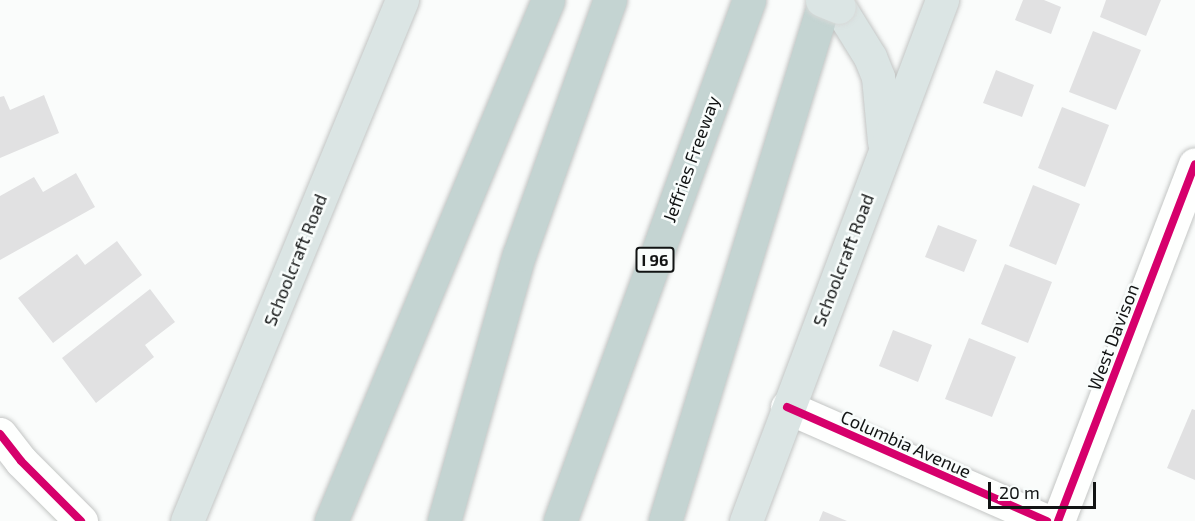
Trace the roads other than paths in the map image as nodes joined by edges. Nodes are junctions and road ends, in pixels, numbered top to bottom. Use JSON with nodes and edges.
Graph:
{"nodes":[{"id":1,"x":402,"y":0,"type":"edge"},
{"id":2,"x":548,"y":0,"type":"edge"},
{"id":3,"x":610,"y":0,"type":"edge"},
{"id":4,"x":749,"y":0,"type":"edge"},
{"id":5,"x":942,"y":0,"type":"edge"},
{"id":6,"x":829,"y":2,"type":"edge"},
{"id":7,"x":885,"y":149,"type":"junction"},
{"id":8,"x":1195,"y":164,"type":"edge"},
{"id":9,"x":787,"y":407,"type":"junction"},
{"id":10,"x":0,"y":434,"type":"edge"},
{"id":11,"x":81,"y":521,"type":"edge"},
{"id":12,"x":187,"y":521,"type":"edge"},
{"id":13,"x":331,"y":521,"type":"edge"},
{"id":14,"x":444,"y":521,"type":"edge"},
{"id":15,"x":560,"y":521,"type":"edge"},
{"id":16,"x":665,"y":521,"type":"edge"},
{"id":17,"x":747,"y":521,"type":"edge"},
{"id":18,"x":1047,"y":521,"type":"edge"},
{"id":19,"x":1058,"y":521,"type":"edge"}],
"edges":[{"from":1,"to":12,"type":"main road","name":"Schoolcraft Road"},
{"from":2,"to":13,"type":"highway"},
{"from":3,"to":14,"type":"highway"},
{"from":4,"to":15,"type":"highway","name":"Jeffries Freeway","number":"I 96"},
{"from":5,"to":7,"type":"main road","name":"Schoolcraft Road"},
{"from":6,"to":7,"type":"main road"},
{"from":6,"to":16,"type":"highway"},
{"from":7,"to":9,"type":"main road","name":"Schoolcraft Road"},
{"from":8,"to":19,"type":"street","name":"West Davison"},
{"from":9,"to":17,"type":"main road","name":"Schoolcraft Road"},
{"from":9,"to":18,"type":"street","name":"Columbia Avenue"},
{"from":10,"to":11,"type":"street"}]}
